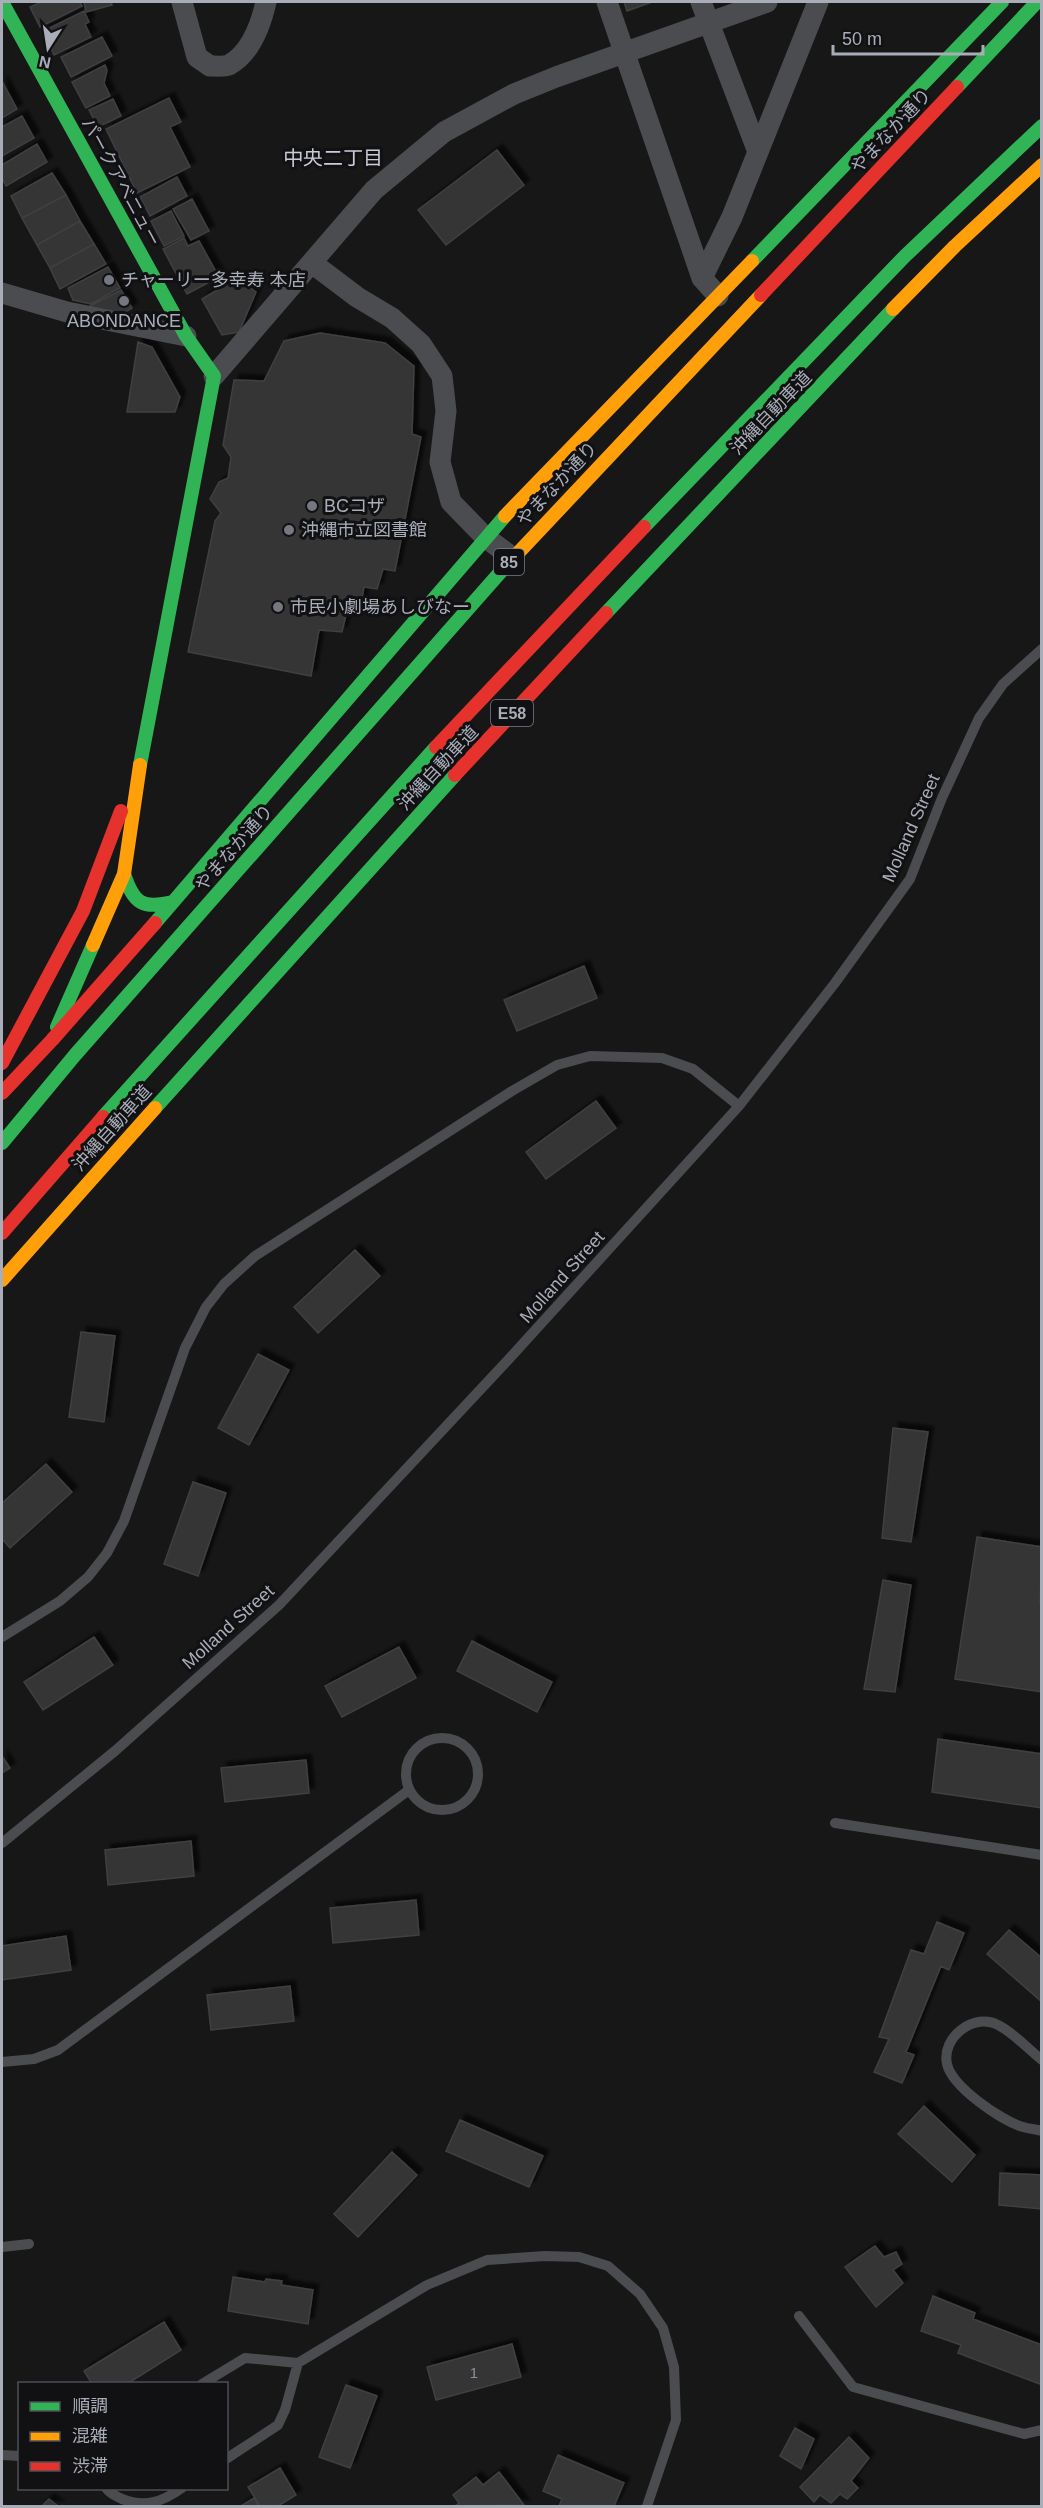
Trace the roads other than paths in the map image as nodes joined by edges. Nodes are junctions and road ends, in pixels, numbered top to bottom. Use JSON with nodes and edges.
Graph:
{"nodes":[{"id":1,"x":2,"y":2,"type":"edge"},
{"id":2,"x":182,"y":2,"type":"edge"},
{"id":3,"x":266,"y":2,"type":"edge"},
{"id":4,"x":607,"y":2,"type":"edge"},
{"id":5,"x":701,"y":2,"type":"edge"},
{"id":6,"x":767,"y":2,"type":"edge"},
{"id":7,"x":818,"y":2,"type":"edge"},
{"id":8,"x":985,"y":2,"type":"edge"},
{"id":9,"x":1002,"y":2,"type":"edge"},
{"id":10,"x":1037,"y":2,"type":"edge"},
{"id":11,"x":708,"y":21,"type":"junction"},
{"id":12,"x":1025,"y":35,"type":"dead end"},
{"id":13,"x":626,"y":51,"type":"junction"},
{"id":14,"x":944,"y":61,"type":"junction"},
{"id":15,"x":963,"y":80,"type":"junction"},
{"id":16,"x":1041,"y":126,"type":"edge"},
{"id":17,"x":758,"y":152,"type":"junction"},
{"id":18,"x":1041,"y":165,"type":"edge"},
{"id":19,"x":312,"y":263,"type":"junction"},
{"id":20,"x":702,"y":278,"type":"junction"},
{"id":21,"x":2,"y":293,"type":"edge"},
{"id":22,"x":718,"y":296,"type":"junction"},
{"id":23,"x":186,"y":336,"type":"junction"},
{"id":24,"x":214,"y":376,"type":"junction"},
{"id":25,"x":485,"y":537,"type":"junction"},
{"id":26,"x":513,"y":558,"type":"junction"},
{"id":27,"x":1041,"y":649,"type":"edge"},
{"id":28,"x":141,"y":761,"type":"junction"},
{"id":29,"x":124,"y":874,"type":"junction"},
{"id":30,"x":173,"y":903,"type":"junction"},
{"id":31,"x":138,"y":984,"type":"junction"},
{"id":32,"x":16,"y":1039,"type":"junction"},
{"id":33,"x":52,"y":1040,"type":"junction"},
{"id":34,"x":2,"y":1063,"type":"edge"},
{"id":35,"x":38,"y":1063,"type":"junction"},
{"id":36,"x":2,"y":1093,"type":"edge"},
{"id":37,"x":739,"y":1106,"type":"junction"},
{"id":38,"x":30,"y":1109,"type":"junction"},
{"id":39,"x":2,"y":1143,"type":"edge"},
{"id":40,"x":2,"y":1233,"type":"edge"},
{"id":41,"x":2,"y":1280,"type":"edge"},
{"id":42,"x":2,"y":1637,"type":"edge"},
{"id":43,"x":409,"y":1790,"type":"junction"},
{"id":44,"x":835,"y":1823,"type":"dead end"},
{"id":45,"x":2,"y":1843,"type":"edge"},
{"id":46,"x":1041,"y":1855,"type":"edge"},
{"id":47,"x":1041,"y":2060,"type":"edge"},
{"id":48,"x":2,"y":2062,"type":"edge"},
{"id":49,"x":1041,"y":2131,"type":"edge"},
{"id":50,"x":29,"y":2244,"type":"dead end"},
{"id":51,"x":2,"y":2247,"type":"edge"},
{"id":52,"x":799,"y":2316,"type":"dead end"},
{"id":53,"x":298,"y":2363,"type":"junction"},
{"id":54,"x":205,"y":2382,"type":"edge"},
{"id":55,"x":1041,"y":2430,"type":"edge"},
{"id":56,"x":2,"y":2455,"type":"edge"},
{"id":57,"x":18,"y":2456,"type":"edge"},
{"id":58,"x":228,"y":2458,"type":"edge"},
{"id":59,"x":107,"y":2490,"type":"edge"},
{"id":60,"x":179,"y":2490,"type":"edge"},
{"id":61,"x":647,"y":2506,"type":"edge"}],
"edges":[{"from":1,"to":23,"type":"main road","name":"パークアベニュー"},
{"from":2,"to":3,"type":"street"},
{"from":4,"to":13,"type":"street"},
{"from":5,"to":11,"type":"street"},
{"from":6,"to":11,"type":"street"},
{"from":7,"to":17,"type":"street"},
{"from":8,"to":14,"type":"main road"},
{"from":9,"to":14,"type":"main road","name":"やまなか通り","number":"85"},
{"from":10,"to":15,"type":"main road","name":"やまなか通り","number":"85"},
{"from":11,"to":13,"type":"street"},
{"from":11,"to":17,"type":"street"},
{"from":12,"to":15,"type":"main road"},
{"from":13,"to":19,"type":"street"},
{"from":13,"to":20,"type":"street"},
{"from":14,"to":22,"type":"main road","name":"やまなか通り","number":"85"},
{"from":15,"to":26,"type":"main road","name":"やまなか通り","number":"85"},
{"from":16,"to":40,"type":"main road","name":"沖縄自動車道","number":"E58"},
{"from":17,"to":20,"type":"street"},
{"from":18,"to":41,"type":"main road","name":"沖縄自動車道","number":"E58"},
{"from":19,"to":24,"type":"street"},
{"from":19,"to":25,"type":"street"},
{"from":20,"to":22,"type":"street"},
{"from":21,"to":23,"type":"street"},
{"from":22,"to":25,"type":"main road","name":"やまなか通り","number":"85"},
{"from":23,"to":24,"type":"main road","name":"パークアベニュー"},
{"from":24,"to":28,"type":"main road"},
{"from":25,"to":26,"type":"street"},
{"from":25,"to":30,"type":"main road","name":"やまなか通り","number":"85"},
{"from":26,"to":31,"type":"main road","name":"やまなか通り","number":"85"},
{"from":27,"to":37,"type":"lane","name":"Molland Street"},
{"from":28,"to":29,"type":"main road"},
{"from":28,"to":32,"type":"main road"},
{"from":29,"to":30,"type":"main road"},
{"from":29,"to":33,"type":"main road"},
{"from":30,"to":33,"type":"main road","name":"やまなか通り","number":"85"},
{"from":31,"to":35,"type":"main road"},
{"from":31,"to":38,"type":"main road","name":"やまなか通り","number":"85"},
{"from":32,"to":34,"type":"main road"},
{"from":32,"to":35,"type":"main road"},
{"from":33,"to":35,"type":"main road","name":"やまなか通り","number":"85"},
{"from":35,"to":36,"type":"main road","name":"やまなか通り","number":"85"},
{"from":35,"to":38,"type":"main road"},
{"from":37,"to":42,"type":"lane"},
{"from":37,"to":45,"type":"lane","name":"Molland Street"},
{"from":38,"to":39,"type":"main road","name":"やまなか通り","number":"85"},
{"from":43,"to":43,"type":"lane"},
{"from":43,"to":48,"type":"lane"},
{"from":44,"to":46,"type":"lane"},
{"from":47,"to":49,"type":"lane"},
{"from":50,"to":51,"type":"lane"},
{"from":52,"to":55,"type":"lane"},
{"from":53,"to":54,"type":"lane"},
{"from":53,"to":58,"type":"lane"},
{"from":53,"to":61,"type":"lane"},
{"from":56,"to":57,"type":"lane"},
{"from":59,"to":60,"type":"lane"}]}
